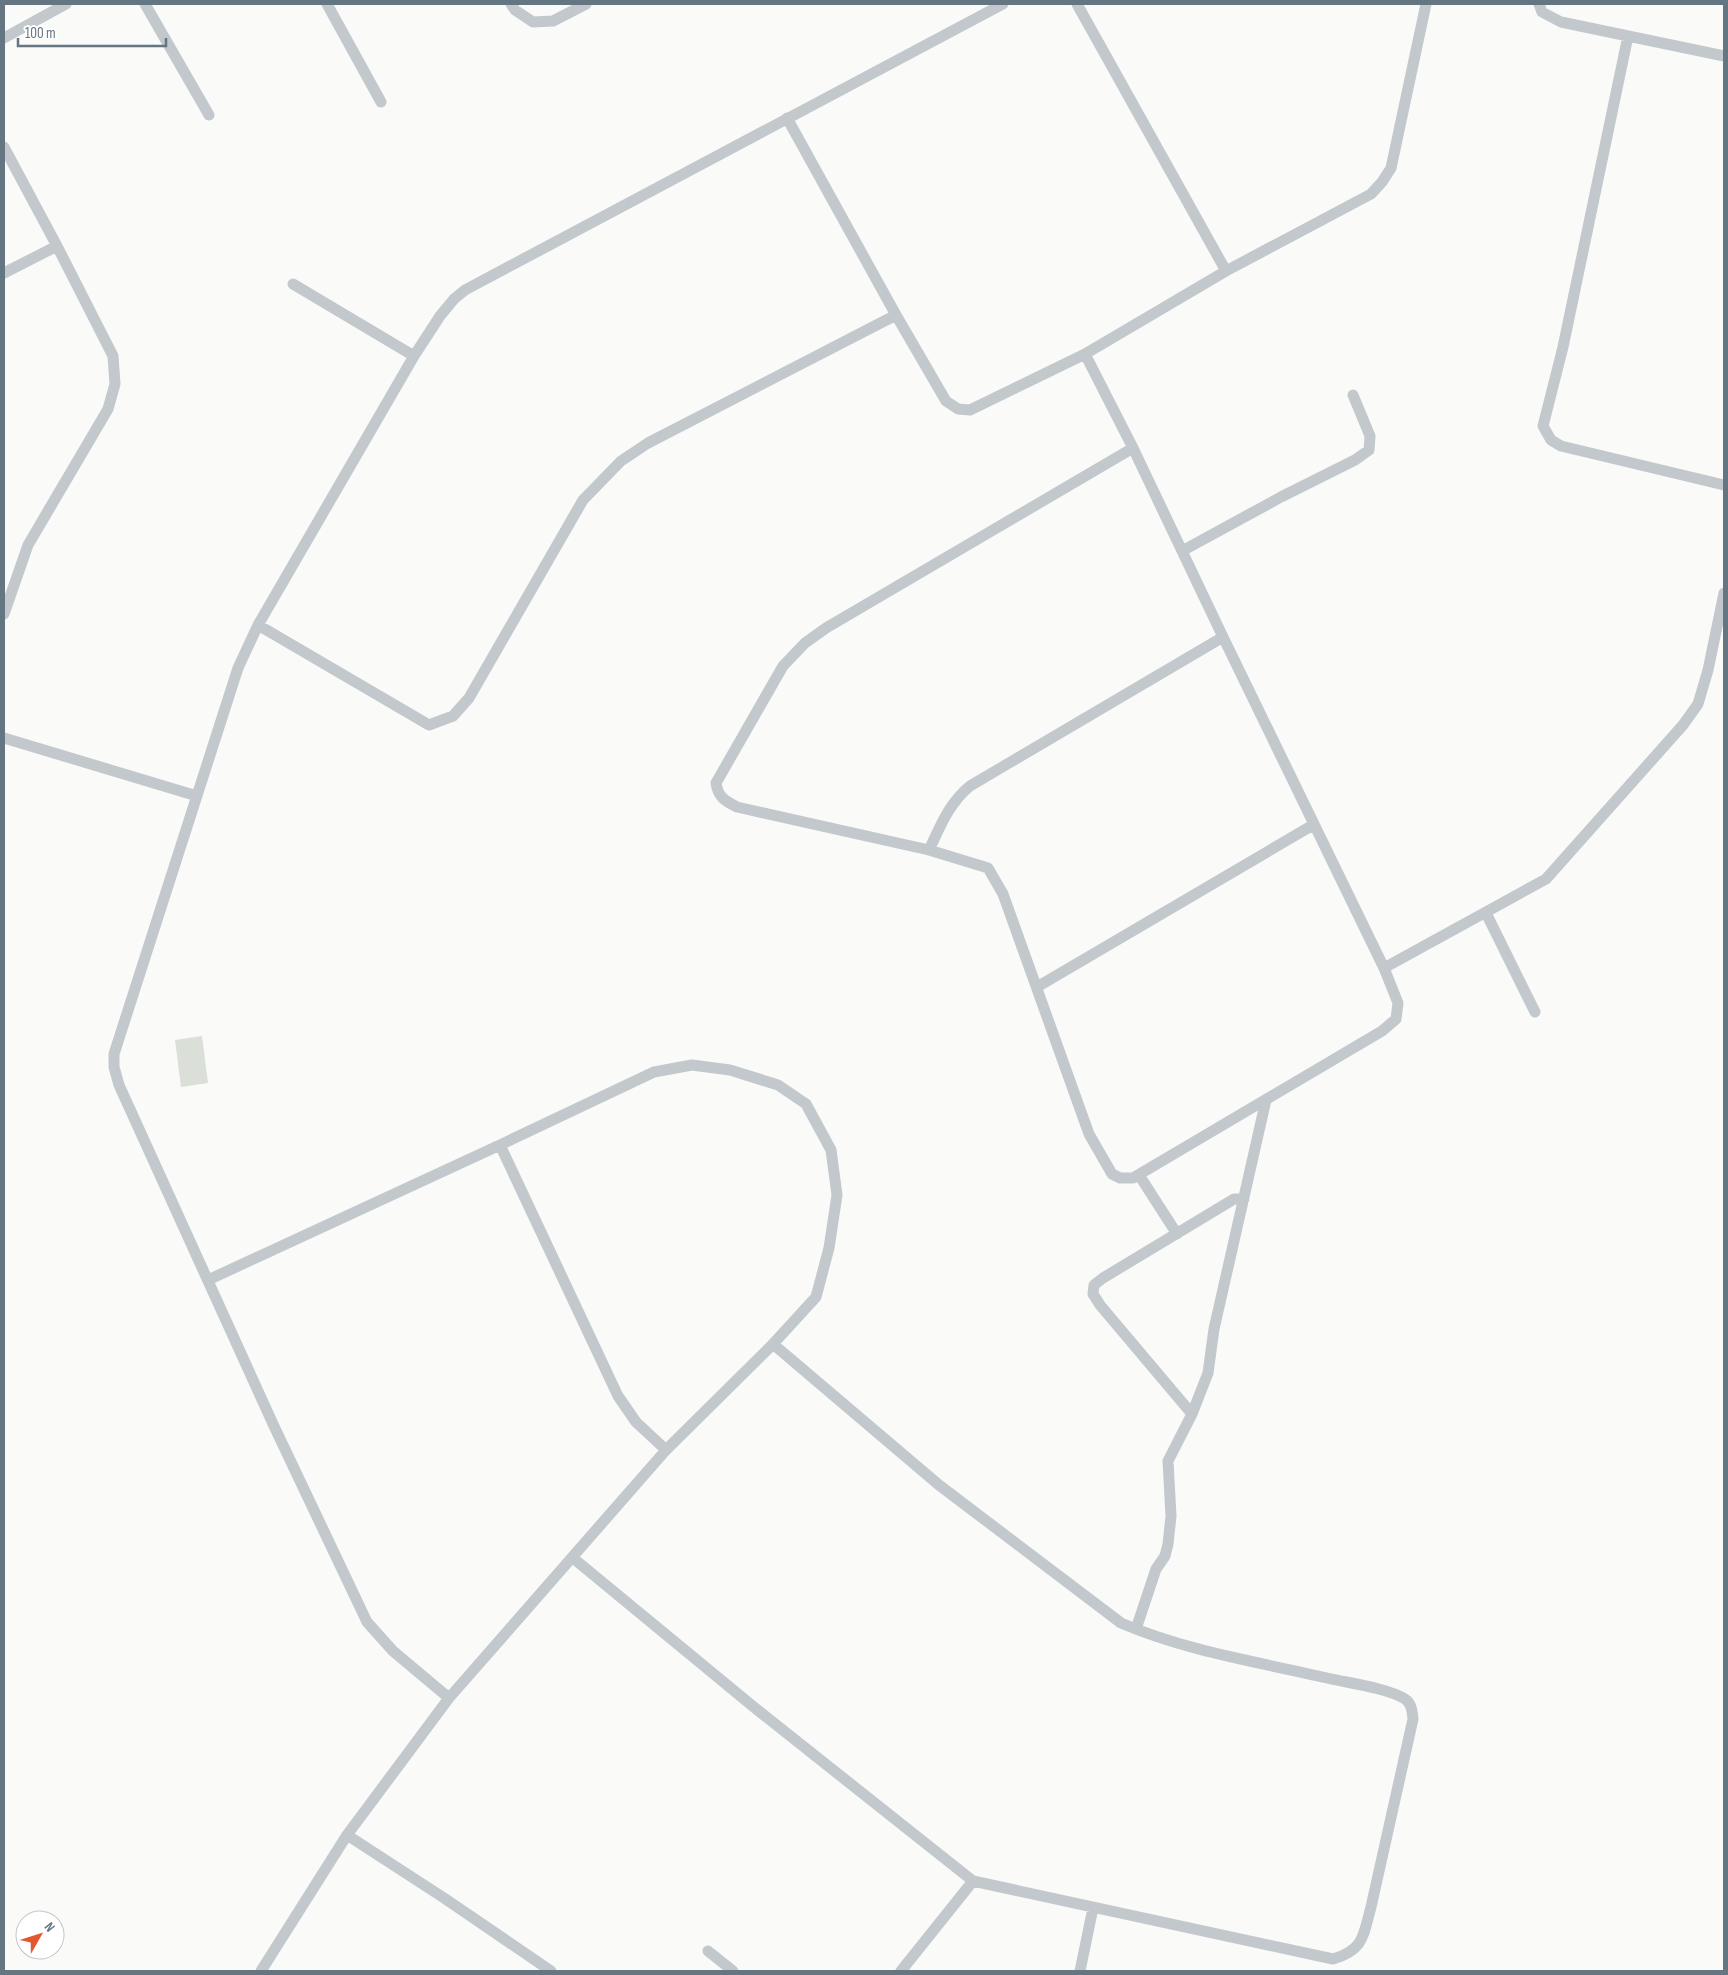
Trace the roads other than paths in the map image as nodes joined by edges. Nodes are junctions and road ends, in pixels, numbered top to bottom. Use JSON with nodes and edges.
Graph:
{"nodes":[{"id":1,"x":66,"y":4,"type":"edge"},
{"id":2,"x":146,"y":4,"type":"edge"},
{"id":3,"x":327,"y":4,"type":"edge"},
{"id":4,"x":511,"y":4,"type":"edge"},
{"id":5,"x":586,"y":4,"type":"edge"},
{"id":6,"x":1003,"y":4,"type":"edge"},
{"id":7,"x":1077,"y":4,"type":"edge"},
{"id":8,"x":1426,"y":4,"type":"edge"},
{"id":9,"x":1539,"y":4,"type":"edge"},
{"id":10,"x":1628,"y":36,"type":"junction"},
{"id":11,"x":4,"y":38,"type":"edge"},
{"id":12,"x":1724,"y":56,"type":"edge"},
{"id":13,"x":381,"y":102,"type":"dead end"},
{"id":14,"x":209,"y":115,"type":"dead end"},
{"id":15,"x":788,"y":118,"type":"junction"},
{"id":16,"x":4,"y":147,"type":"edge"},
{"id":17,"x":58,"y":246,"type":"junction"},
{"id":18,"x":1226,"y":271,"type":"junction"},
{"id":19,"x":4,"y":273,"type":"edge"},
{"id":20,"x":294,"y":284,"type":"dead end"},
{"id":21,"x":896,"y":315,"type":"junction"},
{"id":22,"x":1086,"y":354,"type":"junction"},
{"id":23,"x":414,"y":356,"type":"junction"},
{"id":24,"x":1353,"y":395,"type":"dead end"},
{"id":25,"x":1133,"y":448,"type":"junction"},
{"id":26,"x":1724,"y":485,"type":"edge"},
{"id":27,"x":1182,"y":550,"type":"junction"},
{"id":28,"x":1724,"y":593,"type":"edge"},
{"id":29,"x":4,"y":614,"type":"edge"},
{"id":30,"x":258,"y":625,"type":"junction"},
{"id":31,"x":1222,"y":637,"type":"junction"},
{"id":32,"x":4,"y":738,"type":"edge"},
{"id":33,"x":197,"y":796,"type":"junction"},
{"id":34,"x":1313,"y":825,"type":"junction"},
{"id":35,"x":929,"y":850,"type":"junction"},
{"id":36,"x":1486,"y":913,"type":"junction"},
{"id":37,"x":1384,"y":968,"type":"junction"},
{"id":38,"x":1037,"y":987,"type":"junction"},
{"id":39,"x":1535,"y":1012,"type":"dead end"},
{"id":40,"x":1266,"y":1100,"type":"junction"},
{"id":41,"x":500,"y":1145,"type":"junction"},
{"id":42,"x":1139,"y":1174,"type":"junction"},
{"id":43,"x":1244,"y":1199,"type":"junction"},
{"id":44,"x":1177,"y":1234,"type":"junction"},
{"id":45,"x":208,"y":1280,"type":"junction"},
{"id":46,"x":773,"y":1344,"type":"junction"},
{"id":47,"x":1192,"y":1414,"type":"junction"},
{"id":48,"x":666,"y":1450,"type":"junction"},
{"id":49,"x":573,"y":1558,"type":"junction"},
{"id":50,"x":1136,"y":1629,"type":"junction"},
{"id":51,"x":449,"y":1698,"type":"junction"},
{"id":52,"x":347,"y":1835,"type":"junction"},
{"id":53,"x":973,"y":1881,"type":"junction"},
{"id":54,"x":1093,"y":1908,"type":"junction"},
{"id":55,"x":708,"y":1951,"type":"dead end"},
{"id":56,"x":261,"y":1971,"type":"edge"},
{"id":57,"x":551,"y":1971,"type":"edge"},
{"id":58,"x":733,"y":1971,"type":"edge"},
{"id":59,"x":901,"y":1971,"type":"edge"},
{"id":60,"x":1080,"y":1971,"type":"edge"}],
"edges":[{"from":1,"to":11,"type":"street"},
{"from":2,"to":14,"type":"street"},
{"from":3,"to":13,"type":"street"},
{"from":4,"to":5,"type":"street"},
{"from":6,"to":15,"type":"street"},
{"from":7,"to":18,"type":"street"},
{"from":8,"to":18,"type":"street"},
{"from":9,"to":10,"type":"street"},
{"from":10,"to":12,"type":"street"},
{"from":10,"to":26,"type":"street"},
{"from":15,"to":21,"type":"street"},
{"from":15,"to":23,"type":"street"},
{"from":16,"to":17,"type":"street"},
{"from":17,"to":19,"type":"street"},
{"from":17,"to":29,"type":"street"},
{"from":18,"to":22,"type":"street"},
{"from":20,"to":23,"type":"street"},
{"from":21,"to":22,"type":"street"},
{"from":21,"to":30,"type":"street"},
{"from":22,"to":25,"type":"street"},
{"from":23,"to":30,"type":"street"},
{"from":24,"to":27,"type":"street"},
{"from":25,"to":27,"type":"street"},
{"from":25,"to":35,"type":"street"},
{"from":27,"to":31,"type":"street"},
{"from":28,"to":36,"type":"street"},
{"from":30,"to":33,"type":"street"},
{"from":31,"to":34,"type":"street"},
{"from":31,"to":35,"type":"street"},
{"from":32,"to":33,"type":"street"},
{"from":33,"to":45,"type":"street"},
{"from":34,"to":37,"type":"street"},
{"from":34,"to":38,"type":"street"},
{"from":35,"to":38,"type":"street"},
{"from":36,"to":37,"type":"street"},
{"from":36,"to":39,"type":"street"},
{"from":37,"to":40,"type":"street"},
{"from":38,"to":42,"type":"street"},
{"from":40,"to":42,"type":"street"},
{"from":40,"to":43,"type":"street"},
{"from":41,"to":45,"type":"street"},
{"from":41,"to":46,"type":"street"},
{"from":41,"to":48,"type":"street"},
{"from":42,"to":44,"type":"street"},
{"from":43,"to":44,"type":"street"},
{"from":43,"to":47,"type":"street"},
{"from":44,"to":47,"type":"street"},
{"from":45,"to":51,"type":"street"},
{"from":46,"to":48,"type":"street"},
{"from":46,"to":50,"type":"street"},
{"from":47,"to":50,"type":"street"},
{"from":48,"to":49,"type":"street"},
{"from":49,"to":51,"type":"street"},
{"from":49,"to":53,"type":"street"},
{"from":50,"to":54,"type":"street"},
{"from":51,"to":52,"type":"street"},
{"from":52,"to":56,"type":"street"},
{"from":52,"to":57,"type":"street"},
{"from":53,"to":54,"type":"street"},
{"from":53,"to":59,"type":"street"},
{"from":54,"to":60,"type":"street"},
{"from":55,"to":58,"type":"street"}]}
